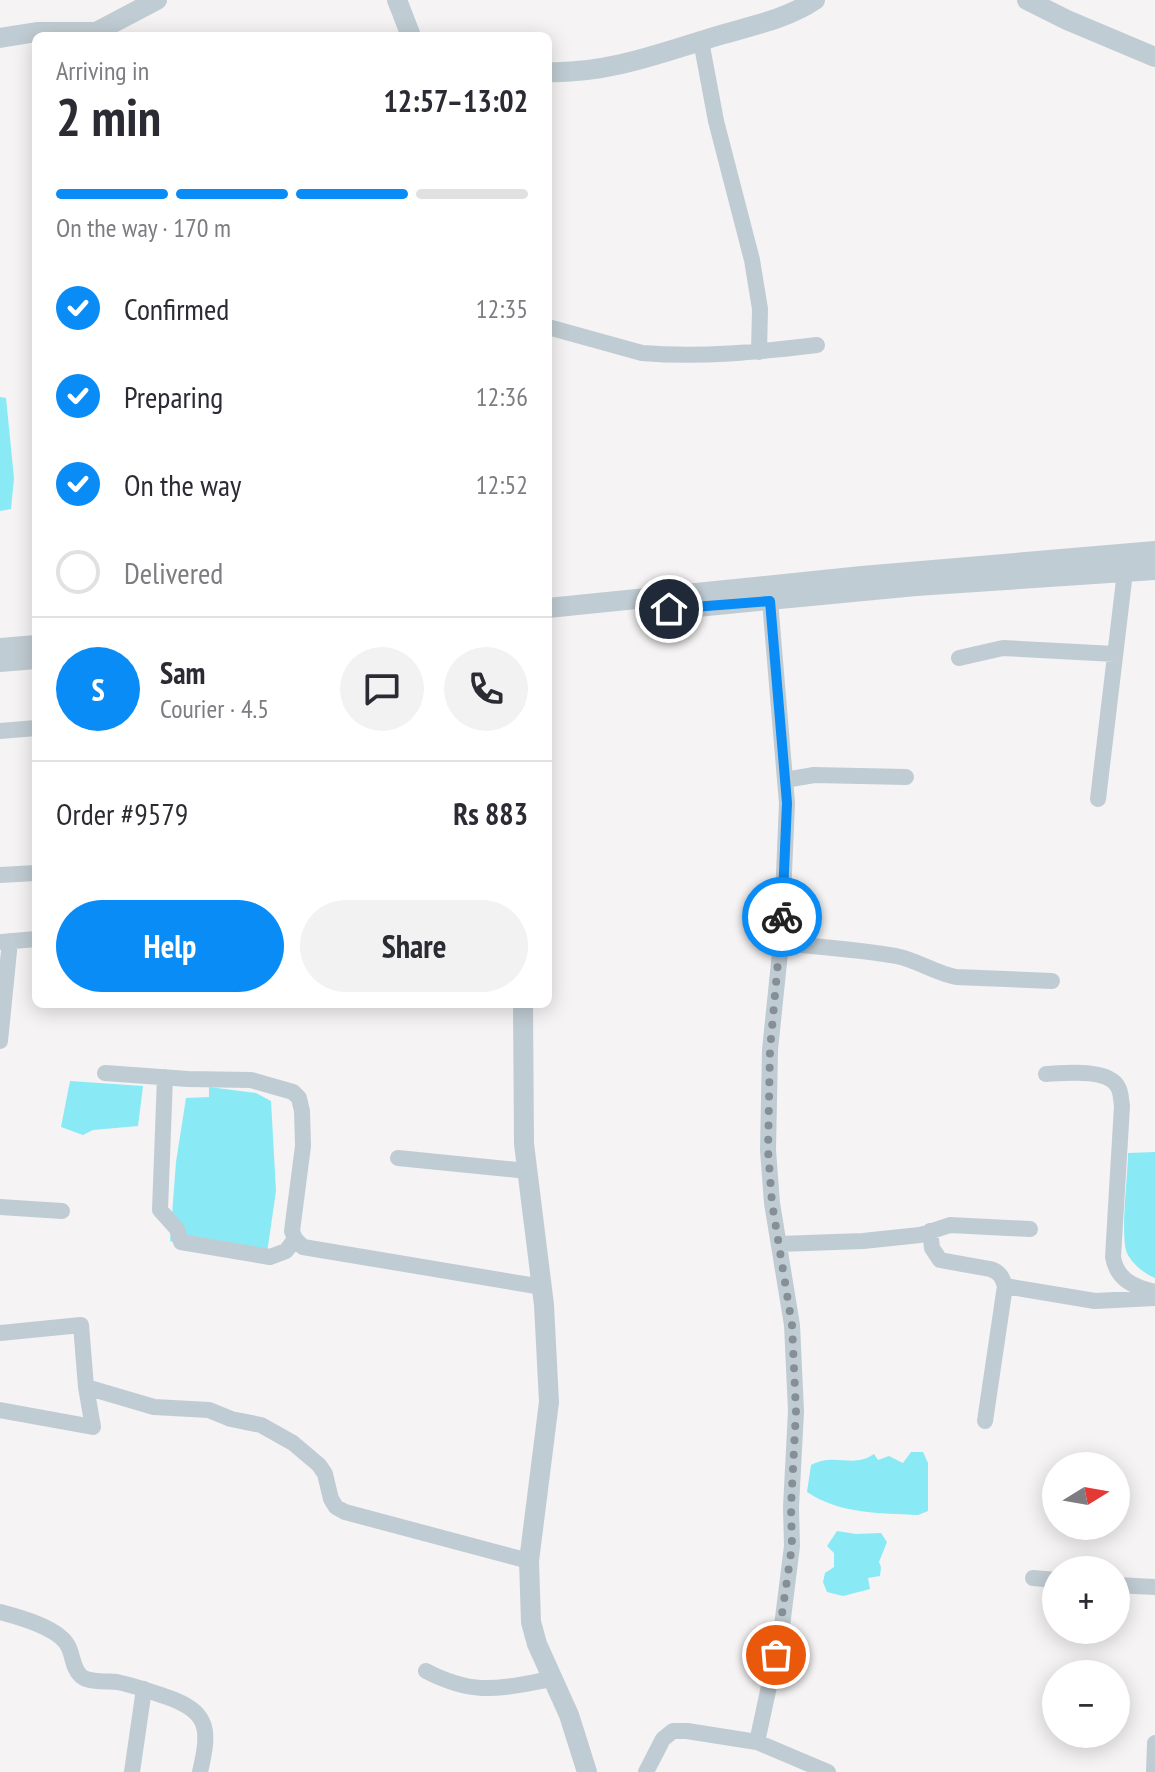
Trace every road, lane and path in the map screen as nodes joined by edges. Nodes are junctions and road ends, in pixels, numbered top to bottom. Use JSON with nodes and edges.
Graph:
{"nodes":[{"id":1,"x":157,"y":0,"type":"edge"},
{"id":2,"x":397,"y":0,"type":"edge"},
{"id":3,"x":815,"y":0,"type":"edge"},
{"id":4,"x":1027,"y":0,"type":"edge"},
{"id":5,"x":126,"y":9,"type":"edge"},
{"id":6,"x":37,"y":32,"type":"edge"},
{"id":7,"x":96,"y":32,"type":"edge"},
{"id":8,"x":96,"y":32,"type":"edge"},
{"id":9,"x":409,"y":32,"type":"edge"},
{"id":10,"x":32,"y":33,"type":"edge"},
{"id":11,"x":0,"y":38,"type":"edge"},
{"id":12,"x":701,"y":41,"type":"junction"},
{"id":13,"x":1155,"y":57,"type":"edge"},
{"id":14,"x":552,"y":72,"type":"edge"},
{"id":15,"x":552,"y":328,"type":"edge"},
{"id":16,"x":817,"y":345,"type":"dead end"},
{"id":17,"x":759,"y":352,"type":"junction"},
{"id":18,"x":1155,"y":551,"type":"edge"},
{"id":19,"x":1155,"y":570,"type":"edge"},
{"id":20,"x":1125,"y":572,"type":"junction"},
{"id":21,"x":770,"y":601,"type":"junction"},
{"id":22,"x":552,"y":608,"type":"edge"},
{"id":23,"x":552,"y":617,"type":"edge"},
{"id":24,"x":32,"y":645,"type":"edge"},
{"id":25,"x":0,"y":648,"type":"edge"},
{"id":26,"x":1115,"y":654,"type":"junction"},
{"id":27,"x":959,"y":658,"type":"dead end"},
{"id":28,"x":32,"y":659,"type":"edge"},
{"id":29,"x":0,"y":662,"type":"edge"},
{"id":30,"x":32,"y":728,"type":"edge"},
{"id":31,"x":0,"y":731,"type":"edge"},
{"id":32,"x":906,"y":777,"type":"dead end"},
{"id":33,"x":785,"y":780,"type":"junction"},
{"id":34,"x":1098,"y":799,"type":"dead end"},
{"id":35,"x":32,"y":873,"type":"edge"},
{"id":36,"x":0,"y":875,"type":"edge"},
{"id":37,"x":32,"y":939,"type":"edge"},
{"id":38,"x":5,"y":941,"type":"edge"},
{"id":39,"x":781,"y":943,"type":"junction"},
{"id":40,"x":1052,"y":981,"type":"dead end"},
{"id":41,"x":523,"y":1008,"type":"edge"},
{"id":42,"x":0,"y":1041,"type":"edge"},
{"id":43,"x":105,"y":1073,"type":"dead end"},
{"id":44,"x":1046,"y":1074,"type":"dead end"},
{"id":45,"x":165,"y":1077,"type":"junction"},
{"id":46,"x":398,"y":1158,"type":"dead end"},
{"id":47,"x":528,"y":1171,"type":"junction"},
{"id":48,"x":0,"y":1207,"type":"edge"},
{"id":49,"x":62,"y":1211,"type":"dead end"},
{"id":50,"x":1030,"y":1229,"type":"dead end"},
{"id":51,"x":930,"y":1231,"type":"junction"},
{"id":52,"x":295,"y":1239,"type":"junction"},
{"id":53,"x":779,"y":1244,"type":"junction"},
{"id":54,"x":1005,"y":1286,"type":"junction"},
{"id":55,"x":542,"y":1287,"type":"junction"},
{"id":56,"x":1155,"y":1295,"type":"edge"},
{"id":57,"x":0,"y":1333,"type":"edge"},
{"id":58,"x":86,"y":1387,"type":"junction"},
{"id":59,"x":0,"y":1410,"type":"edge"},
{"id":60,"x":985,"y":1421,"type":"dead end"},
{"id":61,"x":529,"y":1561,"type":"junction"},
{"id":62,"x":1033,"y":1578,"type":"dead end"},
{"id":63,"x":1042,"y":1579,"type":"edge"},
{"id":64,"x":1130,"y":1586,"type":"edge"},
{"id":65,"x":1155,"y":1587,"type":"edge"},
{"id":66,"x":0,"y":1612,"type":"edge"},
{"id":67,"x":426,"y":1671,"type":"dead end"},
{"id":68,"x":552,"y":1679,"type":"junction"},
{"id":69,"x":144,"y":1689,"type":"junction"},
{"id":70,"x":757,"y":1742,"type":"junction"},
{"id":71,"x":1155,"y":1743,"type":"edge"},
{"id":72,"x":132,"y":1772,"type":"edge"},
{"id":73,"x":200,"y":1772,"type":"edge"},
{"id":74,"x":587,"y":1772,"type":"edge"},
{"id":75,"x":646,"y":1772,"type":"edge"},
{"id":76,"x":828,"y":1772,"type":"edge"},
{"id":77,"x":1154,"y":1772,"type":"edge"}],
"edges":[{"from":1,"to":5,"type":"street"},
{"from":2,"to":9,"type":"street"},
{"from":3,"to":12,"type":"street"},
{"from":4,"to":13,"type":"street"},
{"from":5,"to":8,"type":"street"},
{"from":6,"to":7,"type":"street"},
{"from":10,"to":11,"type":"street"},
{"from":12,"to":14,"type":"street"},
{"from":12,"to":17,"type":"street"},
{"from":15,"to":17,"type":"street"},
{"from":16,"to":17,"type":"street"},
{"from":18,"to":22,"type":"street"},
{"from":19,"to":20,"type":"street"},
{"from":20,"to":21,"type":"street"},
{"from":20,"to":26,"type":"street"},
{"from":21,"to":23,"type":"street"},
{"from":21,"to":33,"type":"street"},
{"from":24,"to":25,"type":"street"},
{"from":26,"to":27,"type":"street"},
{"from":26,"to":34,"type":"street"},
{"from":28,"to":29,"type":"street"},
{"from":30,"to":31,"type":"street"},
{"from":32,"to":33,"type":"street"},
{"from":33,"to":39,"type":"street"},
{"from":35,"to":36,"type":"street"},
{"from":37,"to":38,"type":"street"},
{"from":38,"to":42,"type":"street"},
{"from":39,"to":40,"type":"street"},
{"from":39,"to":53,"type":"street"},
{"from":41,"to":47,"type":"street"},
{"from":43,"to":45,"type":"street"},
{"from":44,"to":56,"type":"street"},
{"from":45,"to":52,"type":"street"},
{"from":45,"to":52,"type":"street"},
{"from":46,"to":47,"type":"street"},
{"from":47,"to":55,"type":"street"},
{"from":48,"to":49,"type":"street"},
{"from":50,"to":51,"type":"street"},
{"from":51,"to":53,"type":"street"},
{"from":51,"to":54,"type":"street"},
{"from":52,"to":55,"type":"street"},
{"from":53,"to":70,"type":"street"},
{"from":54,"to":56,"type":"street"},
{"from":54,"to":60,"type":"street"},
{"from":55,"to":61,"type":"street"},
{"from":57,"to":58,"type":"street"},
{"from":58,"to":59,"type":"street"},
{"from":58,"to":61,"type":"street"},
{"from":61,"to":68,"type":"street"},
{"from":62,"to":63,"type":"street"},
{"from":64,"to":65,"type":"street"},
{"from":66,"to":69,"type":"street"},
{"from":67,"to":68,"type":"street"},
{"from":68,"to":74,"type":"street"},
{"from":69,"to":72,"type":"street"},
{"from":69,"to":73,"type":"street"},
{"from":70,"to":75,"type":"street"},
{"from":70,"to":76,"type":"street"},
{"from":71,"to":77,"type":"street"}]}
